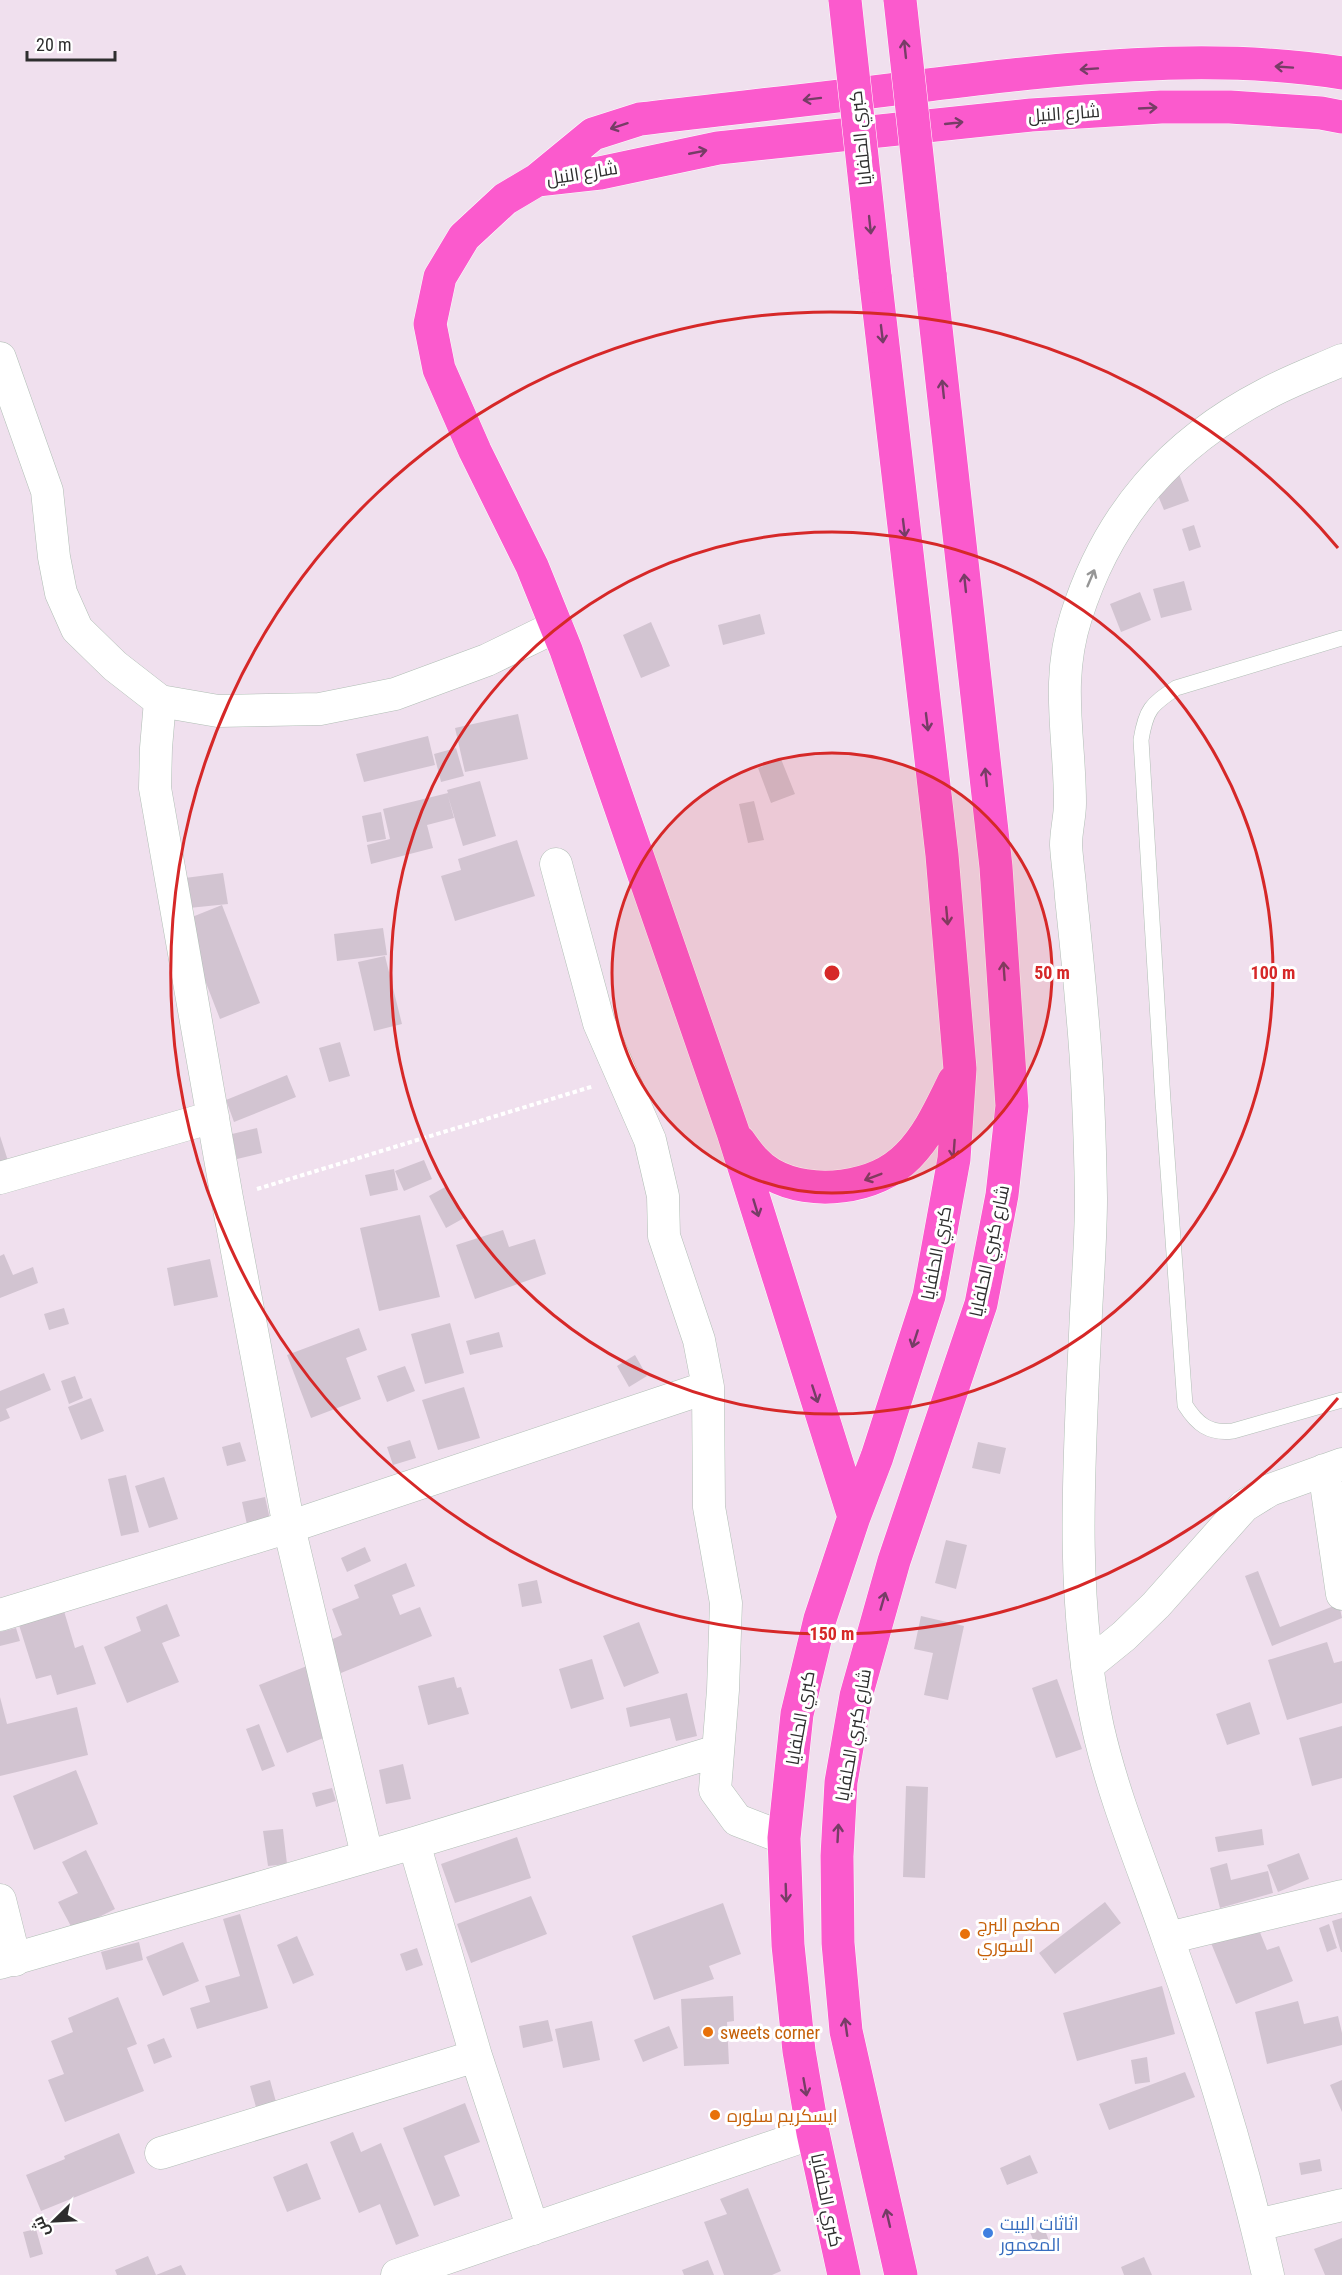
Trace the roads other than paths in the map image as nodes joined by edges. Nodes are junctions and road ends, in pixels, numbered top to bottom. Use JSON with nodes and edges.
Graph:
{"nodes":[{"id":1,"x":845,"y":0,"type":"edge"},
{"id":2,"x":900,"y":0,"type":"edge"},
{"id":3,"x":1342,"y":73,"type":"edge"},
{"id":4,"x":1335,"y":118,"type":"edge"},
{"id":5,"x":537,"y":180,"type":"junction"},
{"id":6,"x":1342,"y":338,"type":"edge"},
{"id":7,"x":0,"y":358,"type":"edge"},
{"id":8,"x":1342,"y":360,"type":"edge"},
{"id":9,"x":557,"y":626,"type":"junction"},
{"id":10,"x":1342,"y":638,"type":"edge"},
{"id":11,"x":160,"y":701,"type":"junction"},
{"id":12,"x":1066,"y":842,"type":"junction"},
{"id":13,"x":556,"y":864,"type":"dead end"},
{"id":14,"x":960,"y":1070,"type":"junction"},
{"id":15,"x":213,"y":1117,"type":"junction"},
{"id":16,"x":733,"y":1132,"type":"junction"},
{"id":17,"x":0,"y":1178,"type":"edge"},
{"id":18,"x":708,"y":1387,"type":"junction"},
{"id":19,"x":1342,"y":1400,"type":"edge"},
{"id":20,"x":1333,"y":1467,"type":"edge"},
{"id":21,"x":854,"y":1517,"type":"junction"},
{"id":22,"x":289,"y":1527,"type":"junction"},
{"id":23,"x":1342,"y":1594,"type":"edge"},
{"id":24,"x":0,"y":1616,"type":"edge"},
{"id":25,"x":1087,"y":1666,"type":"junction"},
{"id":26,"x":717,"y":1751,"type":"junction"},
{"id":27,"x":784,"y":1838,"type":"junction"},
{"id":28,"x":414,"y":1843,"type":"junction"},
{"id":29,"x":368,"y":1855,"type":"junction"},
{"id":30,"x":1342,"y":1896,"type":"edge"},
{"id":31,"x":0,"y":1900,"type":"edge"},
{"id":32,"x":1168,"y":1938,"type":"junction"},
{"id":33,"x":7,"y":1962,"type":"edge"},
{"id":34,"x":476,"y":2056,"type":"junction"},
{"id":35,"x":813,"y":2133,"type":"junction"},
{"id":36,"x":161,"y":2153,"type":"dead end"},
{"id":37,"x":1342,"y":2205,"type":"edge"},
{"id":38,"x":1257,"y":2224,"type":"junction"},
{"id":39,"x":532,"y":2229,"type":"junction"},
{"id":40,"x":397,"y":2275,"type":"edge"},
{"id":41,"x":844,"y":2275,"type":"edge"},
{"id":42,"x":901,"y":2275,"type":"edge"},
{"id":43,"x":1268,"y":2275,"type":"edge"}],
"edges":[{"from":1,"to":14,"type":"main road","name":"كبري الحلفايا","one_way":true,"bridge":true},
{"from":42,"to":2,"type":"main road","name":"شارع كبري الحلفايا","one_way":true,"bridge":true},
{"from":3,"to":5,"type":"main road","name":"شارع النيل","one_way":true},
{"from":5,"to":4,"type":"main road","name":"شارع النيل","one_way":true},
{"from":5,"to":9,"type":"main road"},
{"from":6,"to":12,"type":"street"},
{"from":7,"to":11,"type":"street"},
{"from":12,"to":8,"type":"street","one_way":true},
{"from":9,"to":11,"type":"street"},
{"from":9,"to":16,"type":"main road"},
{"from":10,"to":19,"type":"lane"},
{"from":11,"to":15,"type":"street"},
{"from":12,"to":25,"type":"street"},
{"from":13,"to":18,"type":"street"},
{"from":14,"to":16,"type":"main road","one_way":true},
{"from":14,"to":21,"type":"main road","name":"كبري الحلفايا","one_way":true},
{"from":15,"to":17,"type":"street"},
{"from":15,"to":22,"type":"street"},
{"from":16,"to":21,"type":"main road","one_way":true},
{"from":18,"to":22,"type":"street"},
{"from":18,"to":26,"type":"street"},
{"from":20,"to":23,"type":"street"},
{"from":20,"to":25,"type":"street"},
{"from":21,"to":27,"type":"main road","name":"كبري الحلفايا"},
{"from":22,"to":24,"type":"street"},
{"from":22,"to":29,"type":"street"},
{"from":25,"to":32,"type":"street"},
{"from":26,"to":27,"type":"street"},
{"from":26,"to":28,"type":"street"},
{"from":27,"to":35,"type":"main road","name":"كبري الحلفايا","one_way":true},
{"from":28,"to":29,"type":"street"},
{"from":28,"to":34,"type":"street"},
{"from":29,"to":33,"type":"street"},
{"from":30,"to":32,"type":"street"},
{"from":31,"to":33,"type":"street"},
{"from":32,"to":38,"type":"street"},
{"from":34,"to":36,"type":"street"},
{"from":34,"to":39,"type":"street"},
{"from":35,"to":39,"type":"street"},
{"from":35,"to":41,"type":"main road","name":"كبري الحلفايا"},
{"from":37,"to":38,"type":"street"},
{"from":38,"to":43,"type":"street"},
{"from":39,"to":40,"type":"street"}]}
